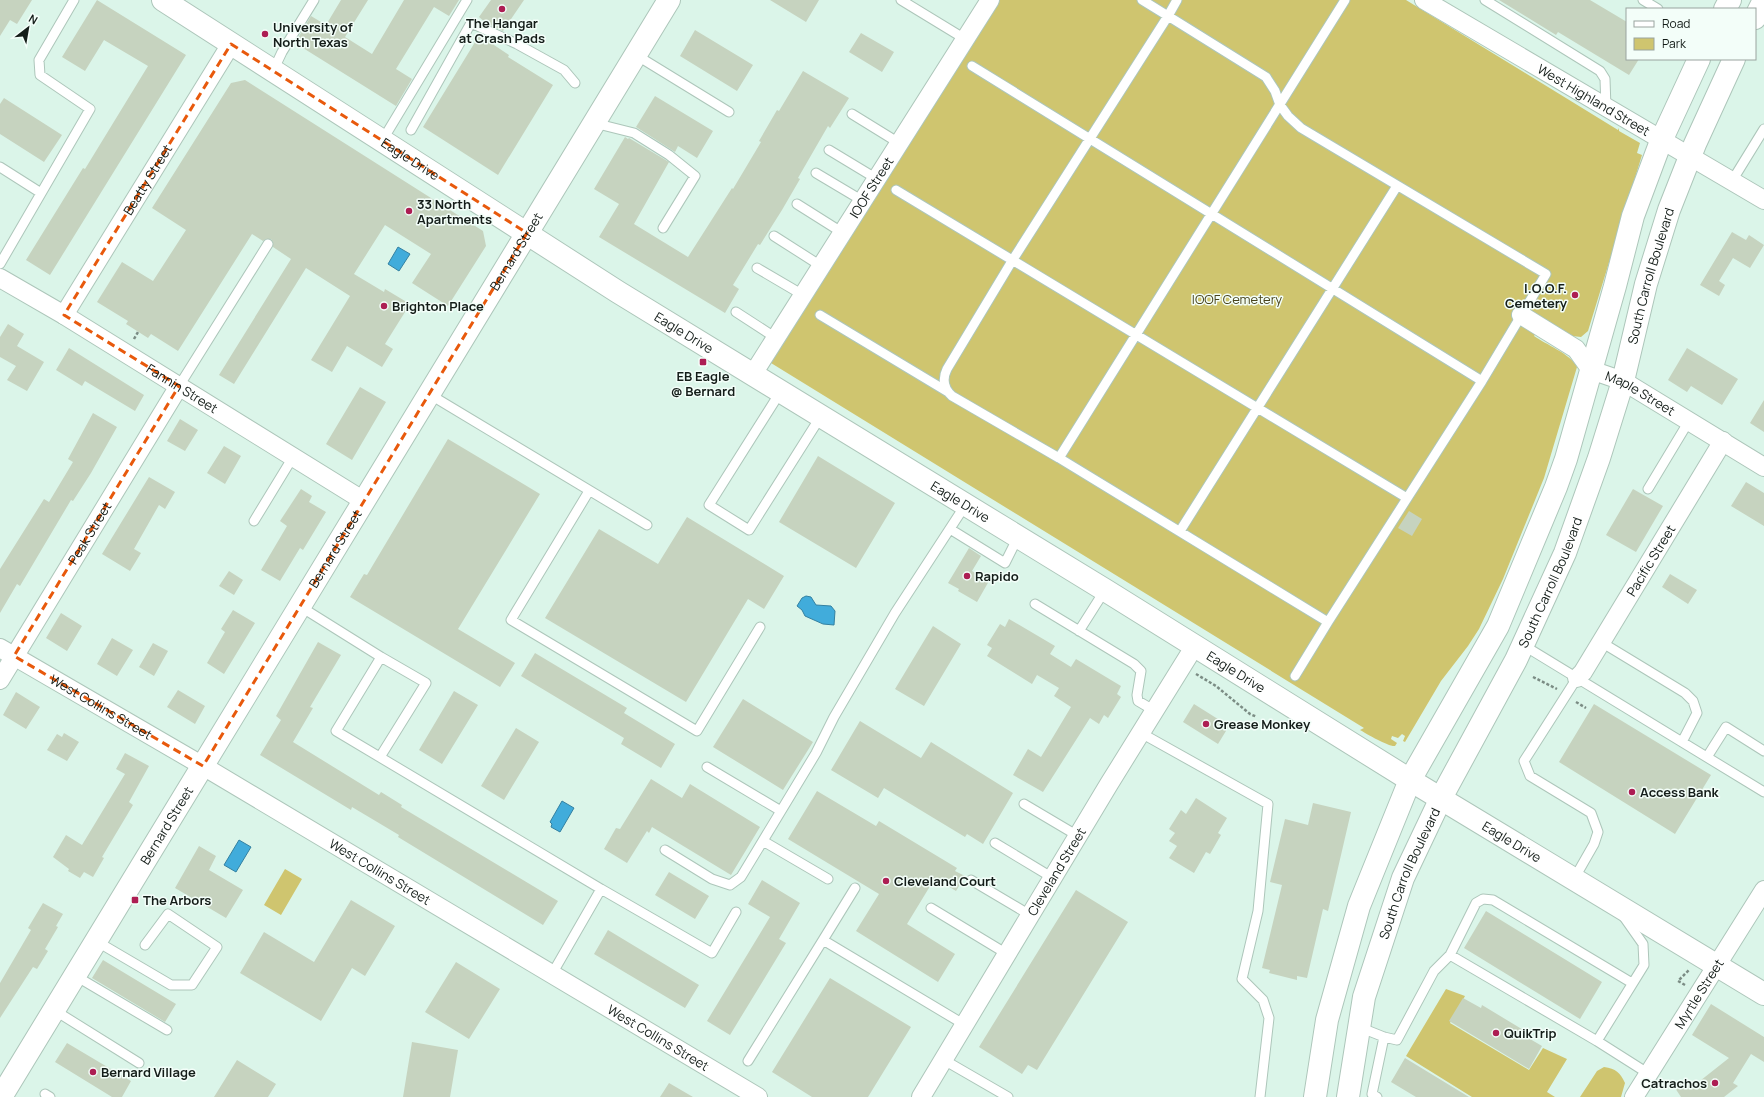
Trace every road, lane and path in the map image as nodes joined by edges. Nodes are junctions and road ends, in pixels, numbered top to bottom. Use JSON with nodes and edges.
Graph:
{"nodes":[{"id":1,"x":74,"y":0,"type":"edge"},
{"id":2,"x":163,"y":0,"type":"edge"},
{"id":3,"x":314,"y":0,"type":"edge"},
{"id":4,"x":467,"y":0,"type":"edge"},
{"id":5,"x":669,"y":0,"type":"edge"},
{"id":6,"x":901,"y":0,"type":"edge"},
{"id":7,"x":990,"y":0,"type":"edge"},
{"id":8,"x":1142,"y":0,"type":"edge"},
{"id":9,"x":1177,"y":0,"type":"edge"},
{"id":10,"x":1345,"y":0,"type":"edge"},
{"id":11,"x":1424,"y":0,"type":"edge"},
{"id":12,"x":1485,"y":0,"type":"edge"},
{"id":13,"x":1643,"y":0,"type":"edge"},
{"id":14,"x":1764,"y":0,"type":"edge"},
{"id":15,"x":1656,"y":8,"type":"edge"},
{"id":16,"x":1168,"y":16,"type":"junction"},
{"id":17,"x":1756,"y":16,"type":"edge"},
{"id":18,"x":965,"y":39,"type":"junction"},
{"id":19,"x":231,"y":44,"type":"junction"},
{"id":20,"x":636,"y":55,"type":"junction"},
{"id":21,"x":1699,"y":60,"type":"edge"},
{"id":22,"x":1734,"y":60,"type":"edge"},
{"id":23,"x":972,"y":66,"type":"dead end"},
{"id":24,"x":273,"y":71,"type":"junction"},
{"id":25,"x":575,"y":83,"type":"dead end"},
{"id":26,"x":1280,"y":105,"type":"junction"},
{"id":27,"x":1606,"y":108,"type":"junction"},
{"id":28,"x":729,"y":112,"type":"dead end"},
{"id":29,"x":852,"y":114,"type":"dead end"},
{"id":30,"x":594,"y":123,"type":"junction"},
{"id":31,"x":1764,"y":129,"type":"edge"},
{"id":32,"x":411,"y":130,"type":"dead end"},
{"id":33,"x":1090,"y":139,"type":"junction"},
{"id":34,"x":1661,"y":140,"type":"junction"},
{"id":35,"x":382,"y":141,"type":"junction"},
{"id":36,"x":899,"y":143,"type":"junction"},
{"id":37,"x":829,"y":150,"type":"dead end"},
{"id":38,"x":1690,"y":156,"type":"junction"},
{"id":39,"x":0,"y":167,"type":"edge"},
{"id":40,"x":816,"y":173,"type":"dead end"},
{"id":41,"x":877,"y":179,"type":"junction"},
{"id":42,"x":1732,"y":181,"type":"junction"},
{"id":43,"x":1398,"y":186,"type":"junction"},
{"id":44,"x":896,"y":190,"type":"dead end"},
{"id":45,"x":42,"y":193,"type":"junction"},
{"id":46,"x":1764,"y":200,"type":"edge"},
{"id":47,"x":863,"y":201,"type":"junction"},
{"id":48,"x":797,"y":204,"type":"dead end"},
{"id":49,"x":1212,"y":214,"type":"junction"},
{"id":50,"x":663,"y":228,"type":"dead end"},
{"id":51,"x":527,"y":233,"type":"junction"},
{"id":52,"x":842,"y":233,"type":"junction"},
{"id":53,"x":774,"y":236,"type":"dead end"},
{"id":54,"x":268,"y":244,"type":"dead end"},
{"id":55,"x":1012,"y":261,"type":"junction"},
{"id":56,"x":0,"y":264,"type":"edge"},
{"id":57,"x":821,"y":266,"type":"junction"},
{"id":58,"x":757,"y":268,"type":"dead end"},
{"id":59,"x":0,"y":278,"type":"edge"},
{"id":60,"x":1333,"y":289,"type":"junction"},
{"id":61,"x":803,"y":295,"type":"junction"},
{"id":62,"x":736,"y":312,"type":"dead end"},
{"id":63,"x":64,"y":315,"type":"junction"},
{"id":64,"x":820,"y":315,"type":"dead end"},
{"id":65,"x":1521,"y":315,"type":"junction"},
{"id":66,"x":138,"y":332,"type":"dead end"},
{"id":67,"x":1136,"y":335,"type":"junction"},
{"id":68,"x":776,"y":338,"type":"junction"},
{"id":69,"x":133,"y":340,"type":"dead end"},
{"id":70,"x":1591,"y":370,"type":"junction"},
{"id":71,"x":753,"y":374,"type":"junction"},
{"id":72,"x":1482,"y":381,"type":"junction"},
{"id":73,"x":1623,"y":381,"type":"junction"},
{"id":74,"x":179,"y":386,"type":"junction"},
{"id":75,"x":781,"y":391,"type":"junction"},
{"id":76,"x":949,"y":393,"type":"junction"},
{"id":77,"x":430,"y":394,"type":"junction"},
{"id":78,"x":1258,"y":408,"type":"junction"},
{"id":79,"x":820,"y":416,"type":"junction"},
{"id":80,"x":1689,"y":421,"type":"junction"},
{"id":81,"x":1723,"y":441,"type":"junction"},
{"id":82,"x":293,"y":457,"type":"junction"},
{"id":83,"x":1059,"y":458,"type":"junction"},
{"id":84,"x":1764,"y":467,"type":"edge"},
{"id":85,"x":1648,"y":489,"type":"dead end"},
{"id":86,"x":589,"y":491,"type":"junction"},
{"id":87,"x":1407,"y":498,"type":"junction"},
{"id":88,"x":364,"y":501,"type":"junction"},
{"id":89,"x":966,"y":504,"type":"junction"},
{"id":90,"x":254,"y":521,"type":"dead end"},
{"id":91,"x":647,"y":525,"type":"dead end"},
{"id":92,"x":950,"y":529,"type":"junction"},
{"id":93,"x":1180,"y":531,"type":"junction"},
{"id":94,"x":1018,"y":537,"type":"junction"},
{"id":95,"x":1105,"y":590,"type":"junction"},
{"id":96,"x":1035,"y":604,"type":"dead end"},
{"id":97,"x":301,"y":607,"type":"junction"},
{"id":98,"x":1328,"y":622,"type":"junction"},
{"id":99,"x":760,"y":627,"type":"dead end"},
{"id":100,"x":1079,"y":631,"type":"junction"},
{"id":101,"x":1601,"y":642,"type":"junction"},
{"id":102,"x":1523,"y":645,"type":"junction"},
{"id":103,"x":1194,"y":647,"type":"junction"},
{"id":104,"x":7,"y":652,"type":"edge"},
{"id":105,"x":381,"y":657,"type":"junction"},
{"id":106,"x":1196,"y":673,"type":"dead end"},
{"id":107,"x":1295,"y":676,"type":"dead end"},
{"id":108,"x":1533,"y":677,"type":"dead end"},
{"id":109,"x":1577,"y":678,"type":"junction"},
{"id":110,"x":0,"y":680,"type":"edge"},
{"id":111,"x":1556,"y":689,"type":"dead end"},
{"id":112,"x":1574,"y":700,"type":"dead end"},
{"id":113,"x":1586,"y":708,"type":"dead end"},
{"id":114,"x":1155,"y":711,"type":"junction"},
{"id":115,"x":1257,"y":717,"type":"dead end"},
{"id":116,"x":1141,"y":733,"type":"junction"},
{"id":117,"x":1682,"y":742,"type":"junction"},
{"id":118,"x":1764,"y":751,"type":"edge"},
{"id":119,"x":380,"y":757,"type":"junction"},
{"id":120,"x":1707,"y":757,"type":"junction"},
{"id":121,"x":203,"y":766,"type":"junction"},
{"id":122,"x":708,"y":767,"type":"dead end"},
{"id":123,"x":1410,"y":780,"type":"junction"},
{"id":124,"x":1764,"y":792,"type":"edge"},
{"id":125,"x":1441,"y":798,"type":"junction"},
{"id":126,"x":1024,"y":804,"type":"dead end"},
{"id":127,"x":781,"y":811,"type":"junction"},
{"id":128,"x":1078,"y":836,"type":"junction"},
{"id":129,"x":763,"y":841,"type":"junction"},
{"id":130,"x":995,"y":843,"type":"dead end"},
{"id":131,"x":665,"y":850,"type":"dead end"},
{"id":132,"x":1053,"y":878,"type":"junction"},
{"id":133,"x":828,"y":879,"type":"dead end"},
{"id":134,"x":1574,"y":879,"type":"junction"},
{"id":135,"x":971,"y":880,"type":"dead end"},
{"id":136,"x":854,"y":888,"type":"dead end"},
{"id":137,"x":601,"y":889,"type":"junction"},
{"id":138,"x":1764,"y":890,"type":"edge"},
{"id":139,"x":1616,"y":904,"type":"junction"},
{"id":140,"x":931,"y":908,"type":"dead end"},
{"id":141,"x":736,"y":912,"type":"dead end"},
{"id":142,"x":1030,"y":915,"type":"junction"},
{"id":143,"x":823,"y":940,"type":"junction"},
{"id":144,"x":96,"y":941,"type":"junction"},
{"id":145,"x":145,"y":945,"type":"dead end"},
{"id":146,"x":1007,"y":954,"type":"junction"},
{"id":147,"x":1450,"y":955,"type":"junction"},
{"id":148,"x":1717,"y":966,"type":"junction"},
{"id":149,"x":1691,"y":968,"type":"dead end"},
{"id":150,"x":552,"y":974,"type":"junction"},
{"id":151,"x":74,"y":975,"type":"junction"},
{"id":152,"x":1632,"y":983,"type":"junction"},
{"id":153,"x":1688,"y":987,"type":"dead end"},
{"id":154,"x":1764,"y":994,"type":"edge"},
{"id":155,"x":54,"y":1010,"type":"junction"},
{"id":156,"x":1328,"y":1020,"type":"junction"},
{"id":157,"x":965,"y":1025,"type":"junction"},
{"id":158,"x":1359,"y":1027,"type":"junction"},
{"id":159,"x":167,"y":1030,"type":"dead end"},
{"id":160,"x":1384,"y":1037,"type":"junction"},
{"id":161,"x":1597,"y":1041,"type":"junction"},
{"id":162,"x":944,"y":1060,"type":"junction"},
{"id":163,"x":748,"y":1061,"type":"dead end"},
{"id":164,"x":140,"y":1063,"type":"dead end"},
{"id":165,"x":1649,"y":1074,"type":"junction"},
{"id":166,"x":1,"y":1097,"type":"edge"},
{"id":167,"x":758,"y":1097,"type":"edge"},
{"id":168,"x":921,"y":1097,"type":"edge"},
{"id":169,"x":1008,"y":1097,"type":"edge"},
{"id":170,"x":1260,"y":1097,"type":"edge"},
{"id":171,"x":1315,"y":1097,"type":"edge"},
{"id":172,"x":1348,"y":1097,"type":"edge"},
{"id":173,"x":1377,"y":1097,"type":"edge"},
{"id":174,"x":1634,"y":1097,"type":"edge"}],
"edges":[{"from":1,"to":45,"type":"lane"},
{"from":2,"to":19,"type":"street","name":"Eagle Drive"},
{"from":3,"to":24,"type":"lane"},
{"from":4,"to":35,"type":"lane"},
{"from":5,"to":20,"type":"street","name":"Bernard Street"},
{"from":6,"to":18,"type":"lane"},
{"from":7,"to":18,"type":"street","name":"IOOF Street"},
{"from":8,"to":16,"type":"lane"},
{"from":9,"to":16,"type":"lane"},
{"from":10,"to":26,"type":"lane"},
{"from":11,"to":27,"type":"street","name":"West Highland Street"},
{"from":12,"to":27,"type":"lane"},
{"from":13,"to":15,"type":"lane"},
{"from":14,"to":17,"type":"street"},
{"from":16,"to":26,"type":"lane"},
{"from":16,"to":33,"type":"lane"},
{"from":18,"to":36,"type":"street","name":"IOOF Street"},
{"from":19,"to":24,"type":"street","name":"Eagle Drive"},
{"from":19,"to":63,"type":"street","name":"Beatty Street"},
{"from":20,"to":28,"type":"lane"},
{"from":20,"to":30,"type":"street","name":"Bernard Street"},
{"from":21,"to":34,"type":"street"},
{"from":22,"to":38,"type":"street","name":"South Carroll Boulevard"},
{"from":23,"to":33,"type":"lane"},
{"from":24,"to":35,"type":"street","name":"Eagle Drive"},
{"from":25,"to":32,"type":"lane"},
{"from":26,"to":43,"type":"lane"},
{"from":26,"to":49,"type":"lane"},
{"from":27,"to":34,"type":"street","name":"West Highland Street"},
{"from":29,"to":36,"type":"lane"},
{"from":30,"to":50,"type":"lane"},
{"from":30,"to":51,"type":"street","name":"Bernard Street"},
{"from":31,"to":42,"type":"lane"},
{"from":33,"to":49,"type":"lane"},
{"from":33,"to":55,"type":"lane"},
{"from":34,"to":38,"type":"street","name":"West Highland Street"},
{"from":34,"to":70,"type":"street"},
{"from":35,"to":51,"type":"street","name":"Eagle Drive"},
{"from":36,"to":41,"type":"street","name":"IOOF Street"},
{"from":37,"to":41,"type":"lane"},
{"from":38,"to":42,"type":"street","name":"West Highland Street"},
{"from":38,"to":73,"type":"street","name":"South Carroll Boulevard"},
{"from":39,"to":45,"type":"lane"},
{"from":40,"to":47,"type":"lane"},
{"from":41,"to":47,"type":"street","name":"IOOF Street"},
{"from":42,"to":46,"type":"street","name":"West Highland Street"},
{"from":43,"to":60,"type":"lane"},
{"from":43,"to":65,"type":"lane"},
{"from":44,"to":55,"type":"lane"},
{"from":45,"to":56,"type":"lane"},
{"from":47,"to":52,"type":"street","name":"IOOF Street"},
{"from":48,"to":52,"type":"lane"},
{"from":49,"to":60,"type":"lane"},
{"from":49,"to":67,"type":"lane"},
{"from":51,"to":71,"type":"street","name":"Eagle Drive"},
{"from":51,"to":77,"type":"street","name":"Bernard Street"},
{"from":52,"to":57,"type":"street","name":"IOOF Street"},
{"from":53,"to":57,"type":"lane"},
{"from":54,"to":74,"type":"lane"},
{"from":55,"to":67,"type":"lane"},
{"from":55,"to":76,"type":"lane"},
{"from":57,"to":61,"type":"street","name":"IOOF Street"},
{"from":58,"to":61,"type":"lane"},
{"from":59,"to":63,"type":"street","name":"Fannin Street"},
{"from":60,"to":72,"type":"lane"},
{"from":60,"to":78,"type":"lane"},
{"from":61,"to":68,"type":"street","name":"IOOF Street"},
{"from":62,"to":68,"type":"lane"},
{"from":63,"to":74,"type":"street","name":"Fannin Street"},
{"from":64,"to":76,"type":"lane"},
{"from":65,"to":70,"type":"street","name":"Maple Street"},
{"from":65,"to":72,"type":"lane"},
{"from":66,"to":69,"type":"path"},
{"from":67,"to":78,"type":"lane"},
{"from":67,"to":83,"type":"lane"},
{"from":68,"to":71,"type":"street","name":"IOOF Street"},
{"from":70,"to":73,"type":"street","name":"Maple Street"},
{"from":70,"to":123,"type":"street"},
{"from":71,"to":75,"type":"street","name":"Eagle Drive"},
{"from":72,"to":87,"type":"lane"},
{"from":73,"to":80,"type":"street","name":"Maple Street"},
{"from":73,"to":102,"type":"street","name":"South Carroll Boulevard"},
{"from":74,"to":82,"type":"street","name":"Fannin Street"},
{"from":74,"to":104,"type":"street","name":"Peak Street"},
{"from":75,"to":79,"type":"street","name":"Eagle Drive"},
{"from":75,"to":79,"type":"lane"},
{"from":76,"to":83,"type":"lane"},
{"from":77,"to":86,"type":"lane"},
{"from":77,"to":88,"type":"street","name":"Bernard Street"},
{"from":78,"to":87,"type":"lane"},
{"from":78,"to":93,"type":"lane"},
{"from":79,"to":89,"type":"street","name":"Eagle Drive"},
{"from":80,"to":81,"type":"street","name":"Maple Street"},
{"from":80,"to":85,"type":"lane"},
{"from":81,"to":84,"type":"street","name":"Maple Street"},
{"from":81,"to":101,"type":"street","name":"Pacific Street"},
{"from":82,"to":88,"type":"street","name":"Fannin Street"},
{"from":82,"to":90,"type":"lane"},
{"from":83,"to":93,"type":"lane"},
{"from":86,"to":91,"type":"lane"},
{"from":86,"to":99,"type":"lane"},
{"from":87,"to":98,"type":"lane"},
{"from":88,"to":97,"type":"street","name":"Bernard Street"},
{"from":89,"to":92,"type":"lane"},
{"from":89,"to":94,"type":"street","name":"Eagle Drive"},
{"from":92,"to":94,"type":"lane"},
{"from":92,"to":127,"type":"lane"},
{"from":93,"to":98,"type":"lane"},
{"from":94,"to":95,"type":"street","name":"Eagle Drive"},
{"from":95,"to":100,"type":"lane"},
{"from":95,"to":103,"type":"street","name":"Eagle Drive"},
{"from":96,"to":100,"type":"lane"},
{"from":97,"to":105,"type":"lane"},
{"from":97,"to":121,"type":"street","name":"Bernard Street"},
{"from":98,"to":107,"type":"lane"},
{"from":100,"to":114,"type":"lane"},
{"from":101,"to":109,"type":"street","name":"Pacific Street"},
{"from":101,"to":117,"type":"lane"},
{"from":102,"to":109,"type":"lane"},
{"from":102,"to":125,"type":"street","name":"South Carroll Boulevard"},
{"from":103,"to":114,"type":"street","name":"Cleveland Street"},
{"from":103,"to":123,"type":"street","name":"Eagle Drive"},
{"from":104,"to":110,"type":"street","name":"Peak Street"},
{"from":104,"to":121,"type":"street","name":"West Collins Street"},
{"from":105,"to":119,"type":"lane"},
{"from":105,"to":119,"type":"lane"},
{"from":106,"to":115,"type":"path"},
{"from":108,"to":111,"type":"path"},
{"from":109,"to":117,"type":"lane"},
{"from":109,"to":134,"type":"lane"},
{"from":112,"to":113,"type":"path"},
{"from":114,"to":116,"type":"street","name":"Cleveland Street"},
{"from":116,"to":128,"type":"street","name":"Cleveland Street"},
{"from":116,"to":170,"type":"lane"},
{"from":117,"to":120,"type":"lane"},
{"from":118,"to":120,"type":"lane"},
{"from":119,"to":137,"type":"lane"},
{"from":120,"to":124,"type":"lane"},
{"from":121,"to":144,"type":"street","name":"Bernard Street"},
{"from":121,"to":150,"type":"street","name":"West Collins Street"},
{"from":122,"to":127,"type":"lane"},
{"from":123,"to":125,"type":"street","name":"Eagle Drive"},
{"from":123,"to":156,"type":"street"},
{"from":125,"to":134,"type":"street","name":"Eagle Drive"},
{"from":125,"to":158,"type":"street","name":"South Carroll Boulevard"},
{"from":126,"to":128,"type":"lane"},
{"from":127,"to":129,"type":"lane"},
{"from":128,"to":132,"type":"street","name":"Cleveland Street"},
{"from":129,"to":131,"type":"lane"},
{"from":129,"to":133,"type":"lane"},
{"from":130,"to":132,"type":"lane"},
{"from":132,"to":142,"type":"street","name":"Cleveland Street"},
{"from":134,"to":139,"type":"street","name":"Eagle Drive"},
{"from":135,"to":142,"type":"lane"},
{"from":136,"to":143,"type":"lane"},
{"from":137,"to":141,"type":"lane"},
{"from":137,"to":150,"type":"lane"},
{"from":138,"to":148,"type":"street","name":"Myrtle Street"},
{"from":139,"to":148,"type":"street","name":"Eagle Drive"},
{"from":139,"to":152,"type":"lane"},
{"from":140,"to":146,"type":"lane"},
{"from":142,"to":146,"type":"street","name":"Cleveland Street"},
{"from":143,"to":157,"type":"lane"},
{"from":143,"to":163,"type":"lane"},
{"from":144,"to":145,"type":"lane"},
{"from":144,"to":151,"type":"street","name":"Bernard Street"},
{"from":146,"to":157,"type":"street","name":"Cleveland Street"},
{"from":147,"to":152,"type":"lane"},
{"from":147,"to":160,"type":"lane"},
{"from":147,"to":161,"type":"lane"},
{"from":148,"to":154,"type":"street","name":"Eagle Drive"},
{"from":148,"to":165,"type":"street","name":"Myrtle Street"},
{"from":149,"to":153,"type":"path"},
{"from":150,"to":167,"type":"street","name":"West Collins Street"},
{"from":151,"to":155,"type":"street","name":"Bernard Street"},
{"from":151,"to":159,"type":"lane"},
{"from":152,"to":161,"type":"lane"},
{"from":155,"to":164,"type":"lane"},
{"from":155,"to":166,"type":"street","name":"Bernard Street"},
{"from":156,"to":158,"type":"street"},
{"from":156,"to":171,"type":"street"},
{"from":157,"to":162,"type":"street","name":"Cleveland Street"},
{"from":158,"to":160,"type":"lane"},
{"from":158,"to":172,"type":"street","name":"South Carroll Boulevard"},
{"from":160,"to":173,"type":"lane"},
{"from":161,"to":165,"type":"lane"},
{"from":162,"to":168,"type":"street","name":"Cleveland Street"},
{"from":162,"to":169,"type":"lane"},
{"from":165,"to":174,"type":"street","name":"Myrtle Street"}]}
